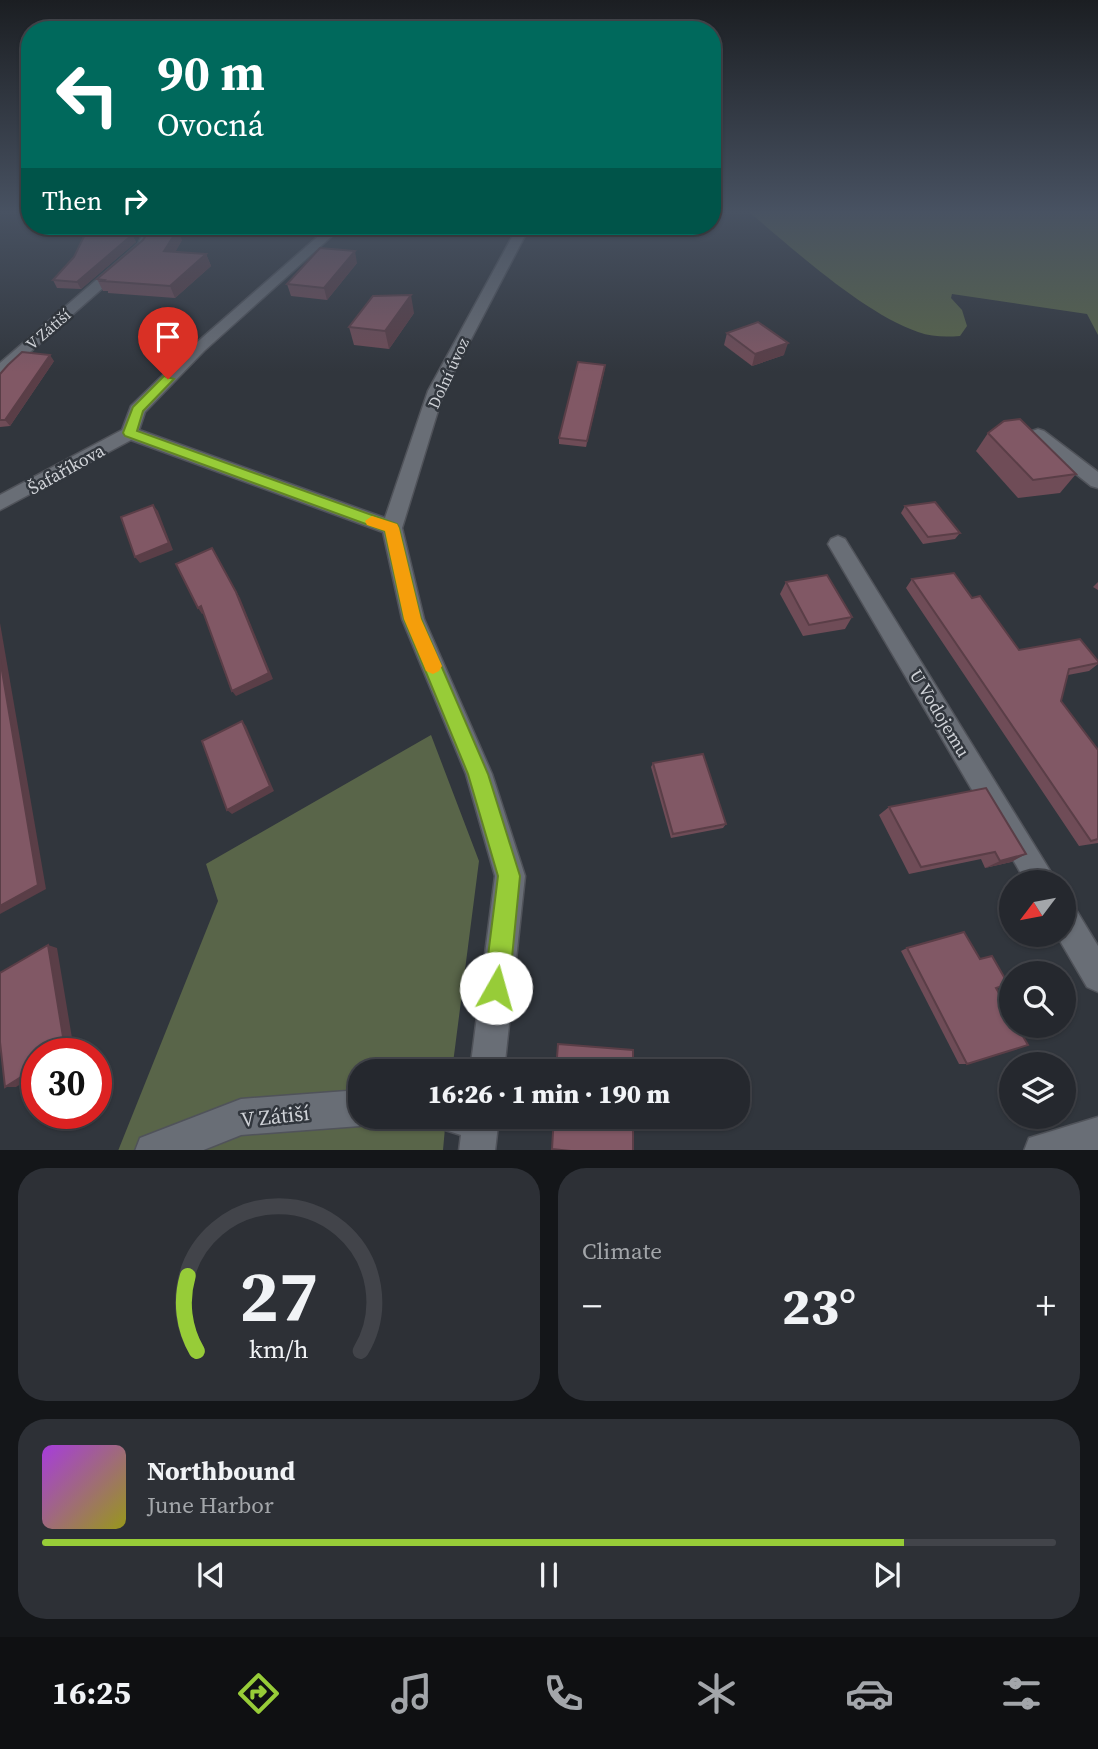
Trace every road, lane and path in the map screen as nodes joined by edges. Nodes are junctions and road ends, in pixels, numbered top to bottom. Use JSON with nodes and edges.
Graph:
{"nodes":[{"id":1,"x":122,"y":265,"type":"edge"},
{"id":2,"x":294,"y":265,"type":"edge"},
{"id":3,"x":503,"y":265,"type":"edge"},
{"id":4,"x":0,"y":371,"type":"edge"},
{"id":5,"x":130,"y":433,"type":"junction"},
{"id":6,"x":1038,"y":435,"type":"edge"},
{"id":7,"x":1098,"y":482,"type":"edge"},
{"id":8,"x":0,"y":502,"type":"edge"},
{"id":9,"x":392,"y":528,"type":"junction"},
{"id":10,"x":838,"y":544,"type":"dead end"},
{"id":11,"x":1035,"y":870,"type":"edge"},
{"id":12,"x":1076,"y":939,"type":"edge"},
{"id":13,"x":1098,"y":975,"type":"edge"},
{"id":14,"x":488,"y":1059,"type":"edge"},
{"id":15,"x":348,"y":1109,"type":"edge"},
{"id":16,"x":1098,"y":1135,"type":"edge"},
{"id":17,"x":153,"y":1150,"type":"edge"},
{"id":18,"x":1042,"y":1150,"type":"edge"}],
"edges":[{"from":1,"to":4,"type":"street","name":"V Zátiší"},
{"from":2,"to":5,"type":"street"},
{"from":3,"to":9,"type":"street","name":"Dolní úvoz"},
{"from":5,"to":8,"type":"street","name":"Šafaříkova"},
{"from":5,"to":9,"type":"street"},
{"from":6,"to":7,"type":"street"},
{"from":9,"to":14,"type":"street"},
{"from":10,"to":11,"type":"street","name":"U Vodojemu"},
{"from":12,"to":13,"type":"street"},
{"from":15,"to":17,"type":"street","name":"V Zátiší"},
{"from":16,"to":18,"type":"street"}]}
